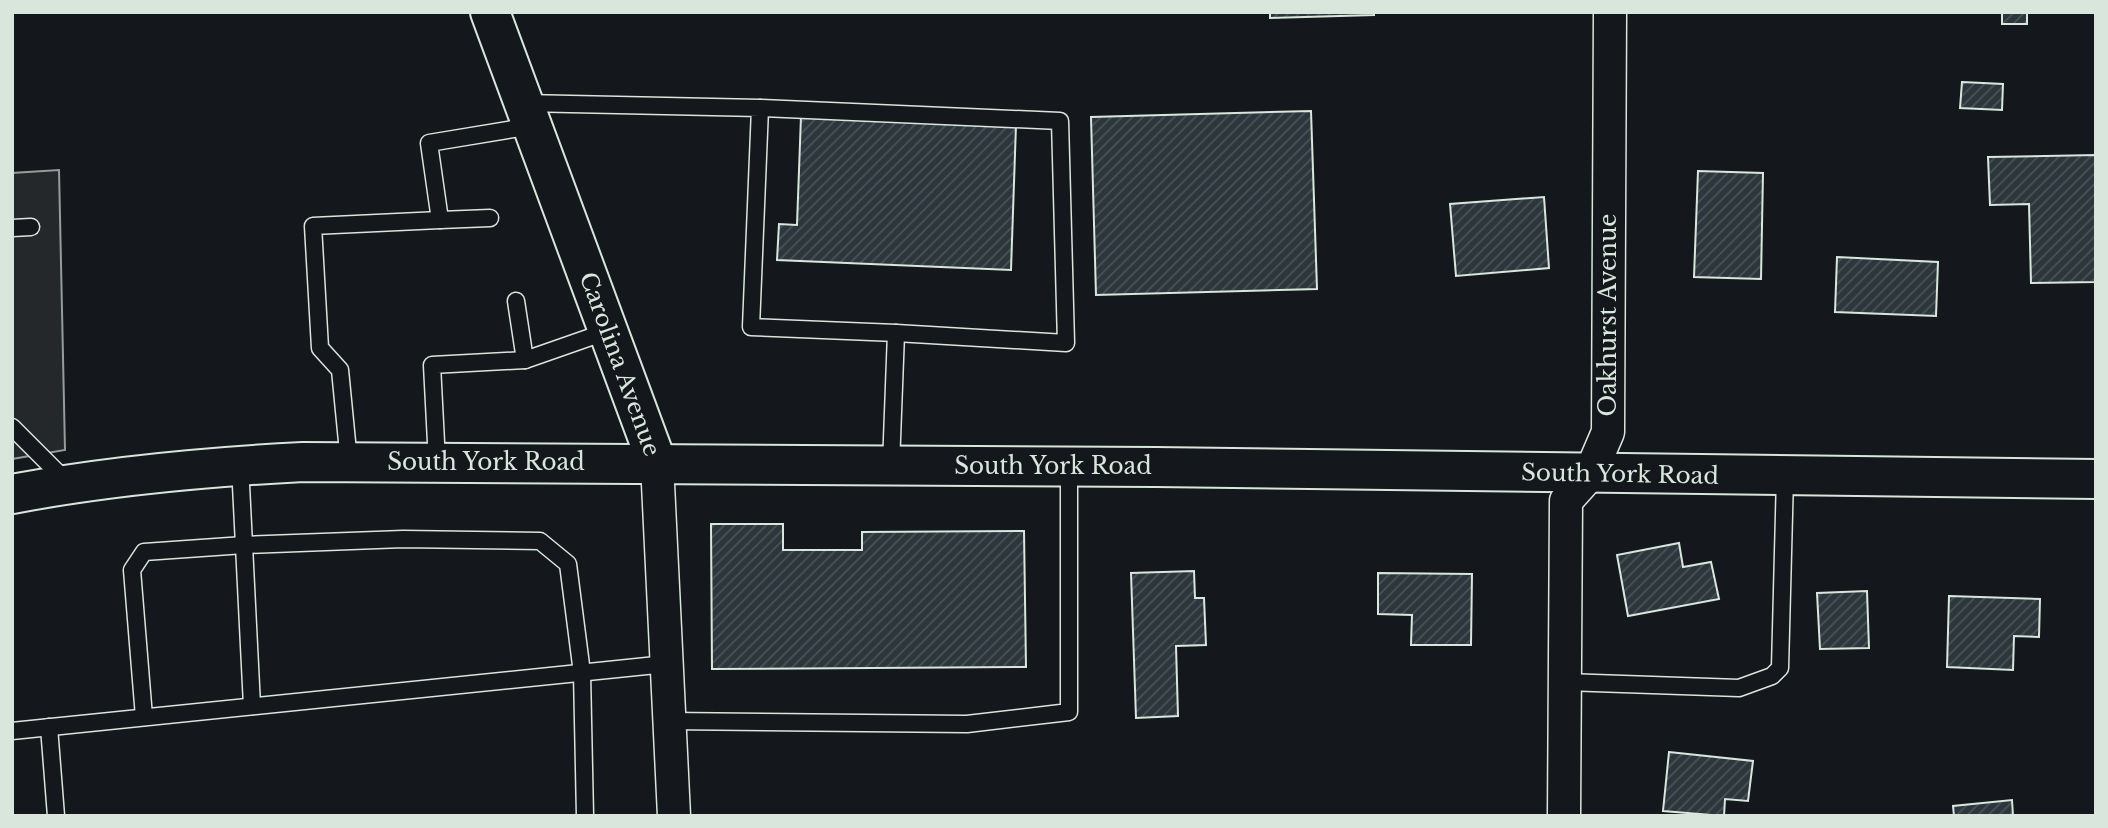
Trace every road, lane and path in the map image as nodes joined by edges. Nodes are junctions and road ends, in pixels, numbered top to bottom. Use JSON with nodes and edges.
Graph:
{"nodes":[{"id":1,"x":490,"y":12,"type":"edge"},
{"id":2,"x":1610,"y":12,"type":"edge"},
{"id":3,"x":761,"y":108,"type":"junction"},
{"id":4,"x":528,"y":114,"type":"junction"},
{"id":5,"x":490,"y":218,"type":"dead end"},
{"id":6,"x":440,"y":220,"type":"junction"},
{"id":7,"x":31,"y":227,"type":"dead end"},
{"id":8,"x":12,"y":228,"type":"edge"},
{"id":9,"x":516,"y":301,"type":"dead end"},
{"id":10,"x":608,"y":331,"type":"junction"},
{"id":11,"x":896,"y":333,"type":"junction"},
{"id":12,"x":525,"y":360,"type":"junction"},
{"id":13,"x":12,"y":427,"type":"edge"},
{"id":14,"x":349,"y":462,"type":"junction"},
{"id":15,"x":437,"y":462,"type":"junction"},
{"id":16,"x":657,"y":463,"type":"junction"},
{"id":17,"x":240,"y":465,"type":"junction"},
{"id":18,"x":891,"y":465,"type":"junction"},
{"id":19,"x":1069,"y":466,"type":"junction"},
{"id":20,"x":1590,"y":474,"type":"junction"},
{"id":21,"x":1785,"y":476,"type":"junction"},
{"id":22,"x":2096,"y":479,"type":"edge"},
{"id":23,"x":69,"y":484,"type":"junction"},
{"id":24,"x":12,"y":494,"type":"edge"},
{"id":25,"x":244,"y":545,"type":"junction"},
{"id":26,"x":666,"y":664,"type":"junction"},
{"id":27,"x":582,"y":673,"type":"junction"},
{"id":28,"x":1565,"y":682,"type":"junction"},
{"id":29,"x":252,"y":706,"type":"junction"},
{"id":30,"x":144,"y":718,"type":"junction"},
{"id":31,"x":669,"y":721,"type":"junction"},
{"id":32,"x":49,"y":727,"type":"junction"},
{"id":33,"x":12,"y":731,"type":"edge"},
{"id":34,"x":56,"y":816,"type":"edge"},
{"id":35,"x":585,"y":816,"type":"edge"},
{"id":36,"x":674,"y":816,"type":"edge"},
{"id":37,"x":1564,"y":816,"type":"edge"}],
"edges":[{"from":1,"to":4,"type":"main road","name":"Carolina Avenue"},
{"from":2,"to":20,"type":"street","name":"Oakhurst Avenue"},
{"from":3,"to":4,"type":"lane"},
{"from":3,"to":11,"type":"lane"},
{"from":3,"to":11,"type":"lane"},
{"from":4,"to":6,"type":"lane"},
{"from":4,"to":10,"type":"main road","name":"Carolina Avenue"},
{"from":5,"to":6,"type":"lane"},
{"from":6,"to":14,"type":"lane"},
{"from":7,"to":8,"type":"lane"},
{"from":9,"to":12,"type":"lane"},
{"from":10,"to":12,"type":"lane"},
{"from":10,"to":16,"type":"main road","name":"Carolina Avenue"},
{"from":11,"to":18,"type":"lane"},
{"from":12,"to":15,"type":"lane"},
{"from":13,"to":23,"type":"lane"},
{"from":14,"to":15,"type":"main road","name":"South York Road"},
{"from":14,"to":17,"type":"main road","name":"South York Road"},
{"from":15,"to":16,"type":"main road","name":"South York Road"},
{"from":16,"to":18,"type":"main road","name":"South York Road"},
{"from":16,"to":26,"type":"street","name":"Carolina Avenue"},
{"from":17,"to":23,"type":"main road","name":"South York Road"},
{"from":17,"to":25,"type":"lane"},
{"from":18,"to":19,"type":"main road","name":"South York Road"},
{"from":19,"to":20,"type":"main road","name":"South York Road"},
{"from":19,"to":31,"type":"lane"},
{"from":20,"to":21,"type":"main road","name":"South York Road"},
{"from":20,"to":28,"type":"street","name":"Oakhurst Avenue"},
{"from":21,"to":22,"type":"main road","name":"South York Road"},
{"from":21,"to":28,"type":"lane"},
{"from":23,"to":24,"type":"main road","name":"South York Road"},
{"from":25,"to":27,"type":"lane"},
{"from":25,"to":29,"type":"lane"},
{"from":25,"to":30,"type":"lane"},
{"from":26,"to":27,"type":"lane"},
{"from":26,"to":31,"type":"street","name":"Carolina Avenue"},
{"from":27,"to":29,"type":"lane"},
{"from":27,"to":35,"type":"lane"},
{"from":28,"to":37,"type":"street","name":"Oakhurst Avenue"},
{"from":29,"to":30,"type":"lane"},
{"from":30,"to":32,"type":"lane"},
{"from":31,"to":36,"type":"street","name":"Carolina Avenue"},
{"from":32,"to":33,"type":"lane"},
{"from":32,"to":34,"type":"lane"}]}
